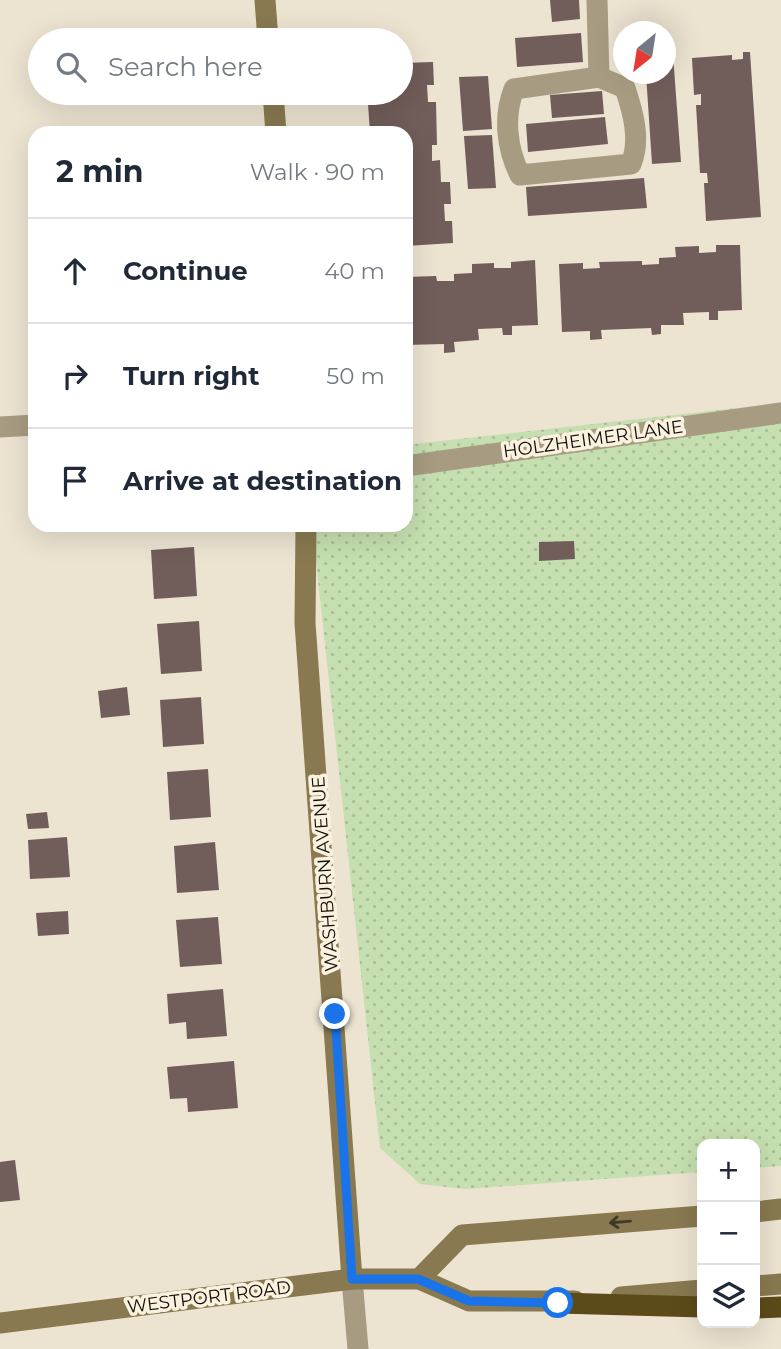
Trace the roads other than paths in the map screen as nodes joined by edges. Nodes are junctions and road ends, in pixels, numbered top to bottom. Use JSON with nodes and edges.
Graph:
{"nodes":[{"id":1,"x":265,"y":0,"type":"edge"},
{"id":2,"x":597,"y":0,"type":"edge"},
{"id":3,"x":267,"y":28,"type":"edge"},
{"id":4,"x":599,"y":77,"type":"junction"},
{"id":5,"x":274,"y":105,"type":"edge"},
{"id":6,"x":275,"y":126,"type":"edge"},
{"id":7,"x":781,"y":413,"type":"edge"},
{"id":8,"x":28,"y":425,"type":"edge"},
{"id":9,"x":0,"y":427,"type":"edge"},
{"id":10,"x":413,"y":465,"type":"edge"},
{"id":11,"x":306,"y":532,"type":"edge"},
{"id":12,"x":781,"y":1209,"type":"edge"},
{"id":13,"x":760,"y":1211,"type":"edge"},
{"id":14,"x":697,"y":1216,"type":"edge"},
{"id":15,"x":352,"y":1279,"type":"junction"},
{"id":16,"x":418,"y":1279,"type":"junction"},
{"id":17,"x":781,"y":1284,"type":"edge"},
{"id":18,"x":760,"y":1286,"type":"edge"},
{"id":19,"x":697,"y":1290,"type":"edge"},
{"id":20,"x":558,"y":1303,"type":"junction"},
{"id":21,"x":697,"y":1307,"type":"edge"},
{"id":22,"x":781,"y":1307,"type":"edge"},
{"id":23,"x":760,"y":1308,"type":"edge"},
{"id":24,"x":0,"y":1323,"type":"edge"},
{"id":25,"x":358,"y":1349,"type":"edge"}],
"edges":[{"from":1,"to":3,"type":"main road"},
{"from":2,"to":4,"type":"street"},
{"from":4,"to":4,"type":"street"},
{"from":5,"to":6,"type":"main road"},
{"from":7,"to":10,"type":"street","name":"HOLZHEIMER LANE"},
{"from":8,"to":9,"type":"street"},
{"from":11,"to":15,"type":"main road","name":"WASHBURN AVENUE"},
{"from":12,"to":13,"type":"main road"},
{"from":14,"to":16,"type":"main road","one_way":true},
{"from":15,"to":16,"type":"main road","name":"WESTPORT ROAD"},
{"from":15,"to":24,"type":"main road","name":"WESTPORT ROAD"},
{"from":15,"to":25,"type":"street","name":"WASHBURN AVENUE"},
{"from":16,"to":20,"type":"main road","name":"WESTPORT ROAD"},
{"from":17,"to":18,"type":"main road"},
{"from":19,"to":20,"type":"main road","name":"WESTPORT ROAD"},
{"from":20,"to":21,"type":"highway"},
{"from":22,"to":23,"type":"highway"}]}
